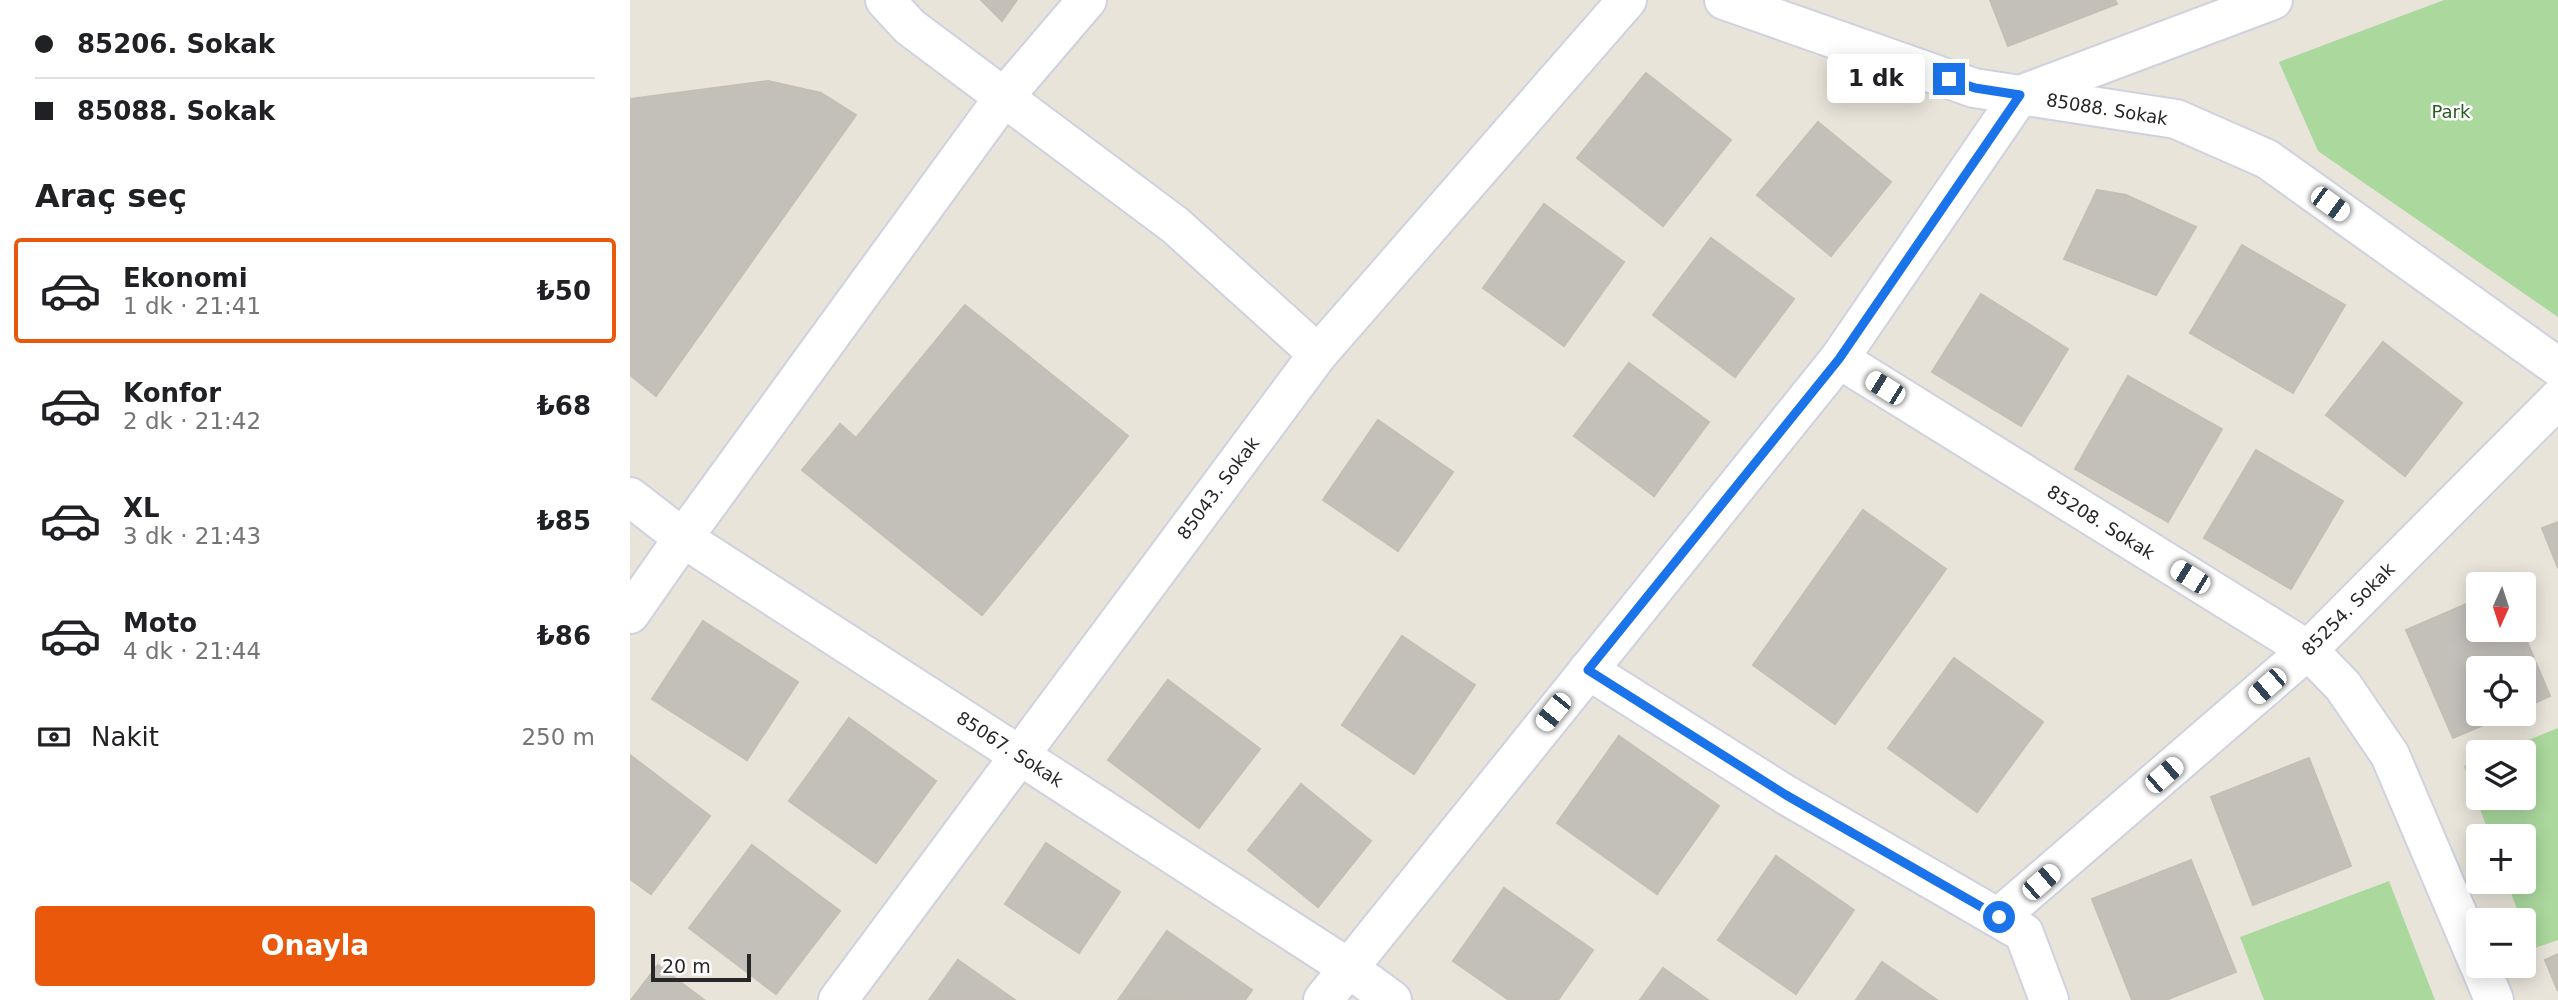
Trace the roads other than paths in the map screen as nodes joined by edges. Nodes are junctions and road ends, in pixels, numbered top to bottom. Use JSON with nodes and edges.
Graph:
{"nodes":[{"id":1,"x":885,"y":0,"type":"edge"},
{"id":2,"x":1087,"y":0,"type":"edge"},
{"id":3,"x":1628,"y":0,"type":"edge"},
{"id":4,"x":1724,"y":0,"type":"edge"},
{"id":5,"x":2273,"y":0,"type":"edge"},
{"id":6,"x":2020,"y":95,"type":"junction"},
{"id":7,"x":1004,"y":97,"type":"junction"},
{"id":8,"x":1318,"y":354,"type":"junction"},
{"id":9,"x":1839,"y":359,"type":"junction"},
{"id":10,"x":2558,"y":367,"type":"edge"},
{"id":11,"x":2558,"y":399,"type":"edge"},
{"id":12,"x":630,"y":497,"type":"edge"},
{"id":13,"x":682,"y":538,"type":"junction"},
{"id":14,"x":630,"y":614,"type":"edge"},
{"id":15,"x":2308,"y":650,"type":"junction"},
{"id":16,"x":1588,"y":670,"type":"junction"},
{"id":17,"x":1020,"y":755,"type":"junction"},
{"id":18,"x":1999,"y":917,"type":"junction"},
{"id":19,"x":2466,"y":933,"type":"edge"},
{"id":20,"x":1347,"y":967,"type":"junction"},
{"id":21,"x":2485,"y":978,"type":"edge"},
{"id":22,"x":838,"y":1000,"type":"edge"},
{"id":23,"x":1323,"y":1000,"type":"edge"},
{"id":24,"x":1392,"y":1000,"type":"edge"},
{"id":25,"x":2049,"y":1000,"type":"edge"},
{"id":26,"x":2494,"y":1000,"type":"edge"}],
"edges":[{"from":1,"to":7,"type":"street"},
{"from":2,"to":7,"type":"street"},
{"from":3,"to":8,"type":"street","name":"85043. Sokak"},
{"from":4,"to":6,"type":"street","name":"85088. Sokak"},
{"from":5,"to":6,"type":"street"},
{"from":6,"to":9,"type":"street"},
{"from":6,"to":10,"type":"street","name":"85088. Sokak"},
{"from":7,"to":8,"type":"street"},
{"from":7,"to":13,"type":"street"},
{"from":8,"to":17,"type":"street","name":"85043. Sokak"},
{"from":9,"to":15,"type":"street","name":"85208. Sokak"},
{"from":9,"to":16,"type":"street"},
{"from":11,"to":15,"type":"street","name":"85254. Sokak"},
{"from":12,"to":13,"type":"street","name":"85067. Sokak"},
{"from":13,"to":14,"type":"street"},
{"from":13,"to":17,"type":"street","name":"85067. Sokak"},
{"from":15,"to":18,"type":"street","name":"85254. Sokak"},
{"from":15,"to":19,"type":"street","name":"85208. Sokak"},
{"from":16,"to":18,"type":"street"},
{"from":16,"to":20,"type":"street"},
{"from":17,"to":20,"type":"street","name":"85067. Sokak"},
{"from":17,"to":22,"type":"street","name":"85043. Sokak"},
{"from":18,"to":25,"type":"street"},
{"from":20,"to":23,"type":"street"},
{"from":20,"to":24,"type":"street","name":"85067. Sokak"},
{"from":21,"to":26,"type":"street","name":"85208. Sokak"}]}
